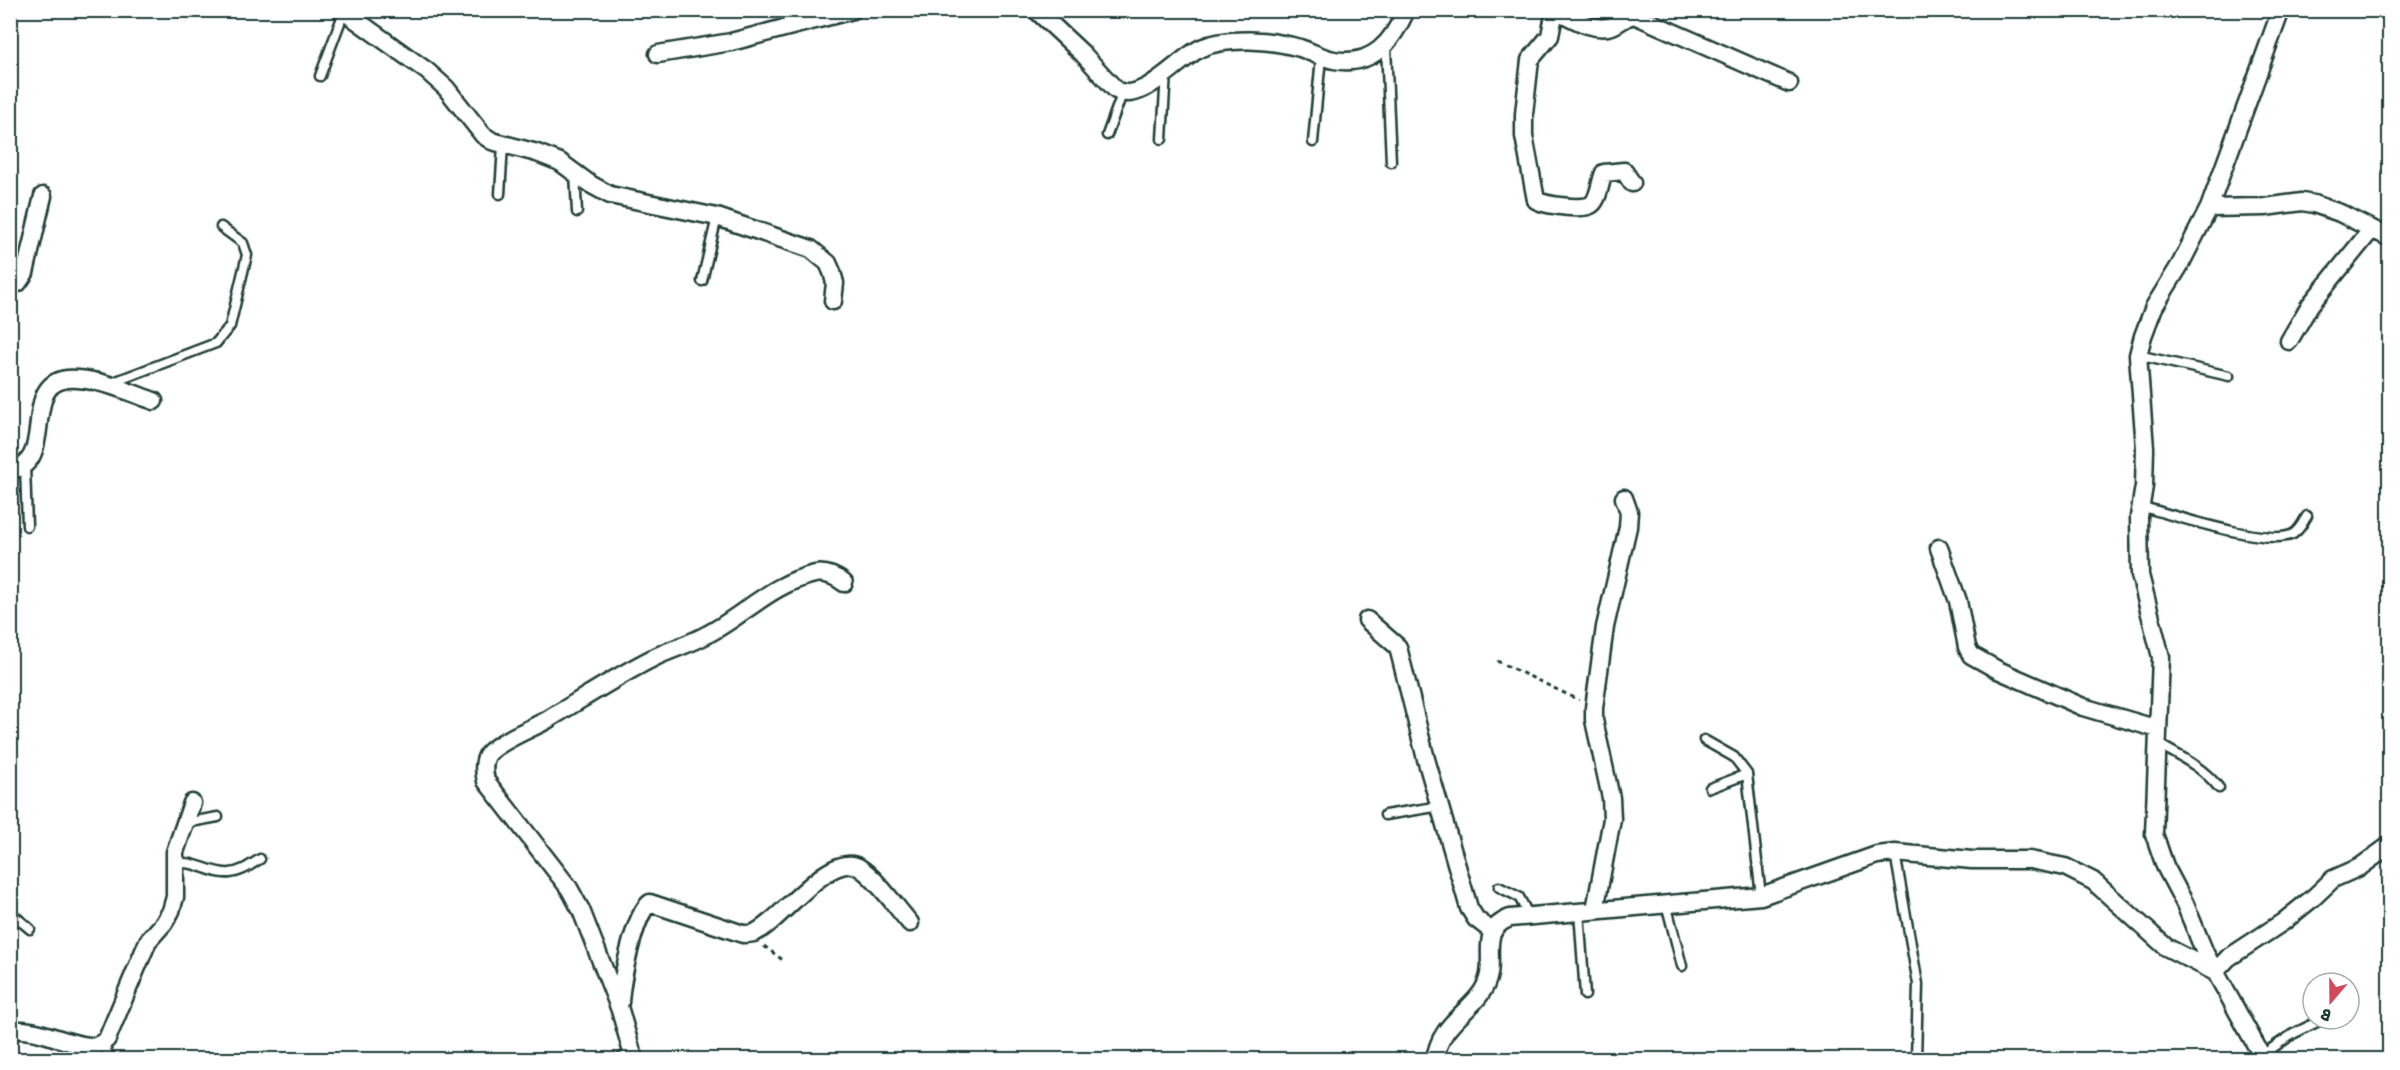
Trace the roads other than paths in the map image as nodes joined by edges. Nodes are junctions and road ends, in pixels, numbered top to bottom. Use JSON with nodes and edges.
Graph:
{"nodes":[{"id":1,"x":853,"y":10,"type":"edge"},
{"id":2,"x":1035,"y":10,"type":"edge"},
{"id":3,"x":1406,"y":10,"type":"edge"},
{"id":4,"x":1556,"y":10,"type":"edge"},
{"id":5,"x":2281,"y":10,"type":"edge"},
{"id":6,"x":343,"y":11,"type":"edge"},
{"id":7,"x":1386,"y":46,"type":"junction"},
{"id":8,"x":658,"y":54,"type":"dead end"},
{"id":9,"x":1321,"y":57,"type":"junction"},
{"id":10,"x":1166,"y":72,"type":"junction"},
{"id":11,"x":320,"y":76,"type":"dead end"},
{"id":12,"x":1790,"y":83,"type":"dead end"},
{"id":13,"x":1122,"y":94,"type":"junction"},
{"id":14,"x":1107,"y":135,"type":"dead end"},
{"id":15,"x":1162,"y":139,"type":"dead end"},
{"id":16,"x":1313,"y":142,"type":"dead end"},
{"id":17,"x":503,"y":145,"type":"junction"},
{"id":18,"x":1391,"y":162,"type":"dead end"},
{"id":19,"x":575,"y":172,"type":"junction"},
{"id":20,"x":1632,"y":183,"type":"dead end"},
{"id":21,"x":500,"y":194,"type":"dead end"},
{"id":22,"x":43,"y":196,"type":"dead end"},
{"id":23,"x":2209,"y":208,"type":"junction"},
{"id":24,"x":577,"y":212,"type":"dead end"},
{"id":25,"x":717,"y":217,"type":"junction"},
{"id":26,"x":221,"y":227,"type":"dead end"},
{"id":27,"x":2372,"y":229,"type":"junction"},
{"id":28,"x":2390,"y":238,"type":"edge"},
{"id":29,"x":702,"y":280,"type":"dead end"},
{"id":30,"x":10,"y":286,"type":"edge"},
{"id":31,"x":833,"y":301,"type":"dead end"},
{"id":32,"x":2289,"y":341,"type":"dead end"},
{"id":33,"x":2138,"y":355,"type":"junction"},
{"id":34,"x":2229,"y":376,"type":"dead end"},
{"id":35,"x":108,"y":384,"type":"junction"},
{"id":36,"x":154,"y":401,"type":"dead end"},
{"id":37,"x":18,"y":467,"type":"edge"},
{"id":38,"x":1624,"y":498,"type":"dead end"},
{"id":39,"x":2140,"y":506,"type":"junction"},
{"id":40,"x":2307,"y":516,"type":"dead end"},
{"id":41,"x":27,"y":526,"type":"dead end"},
{"id":42,"x":1940,"y":548,"type":"dead end"},
{"id":43,"x":844,"y":583,"type":"dead end"},
{"id":44,"x":1367,"y":620,"type":"dead end"},
{"id":45,"x":2158,"y":737,"type":"junction"},
{"id":46,"x":1704,"y":740,"type":"dead end"},
{"id":47,"x":1747,"y":774,"type":"junction"},
{"id":48,"x":1710,"y":788,"type":"dead end"},
{"id":49,"x":2219,"y":788,"type":"dead end"},
{"id":50,"x":192,"y":803,"type":"dead end"},
{"id":51,"x":1441,"y":806,"type":"junction"},
{"id":52,"x":1385,"y":815,"type":"dead end"},
{"id":53,"x":218,"y":817,"type":"dead end"},
{"id":54,"x":185,"y":823,"type":"junction"},
{"id":55,"x":2390,"y":845,"type":"edge"},
{"id":56,"x":1895,"y":853,"type":"junction"},
{"id":57,"x":260,"y":859,"type":"dead end"},
{"id":58,"x":175,"y":864,"type":"junction"},
{"id":59,"x":1499,"y":887,"type":"dead end"},
{"id":60,"x":1761,"y":896,"type":"junction"},
{"id":61,"x":1666,"y":903,"type":"junction"},
{"id":62,"x":1587,"y":910,"type":"junction"},
{"id":63,"x":10,"y":912,"type":"edge"},
{"id":64,"x":1529,"y":916,"type":"junction"},
{"id":65,"x":910,"y":923,"type":"dead end"},
{"id":66,"x":30,"y":929,"type":"dead end"},
{"id":67,"x":1493,"y":932,"type":"junction"},
{"id":68,"x":1682,"y":966,"type":"dead end"},
{"id":69,"x":2215,"y":972,"type":"junction"},
{"id":70,"x":1585,"y":994,"type":"dead end"},
{"id":71,"x":620,"y":1010,"type":"junction"},
{"id":72,"x":10,"y":1030,"type":"edge"},
{"id":73,"x":2301,"y":1030,"type":"edge"},
{"id":74,"x":103,"y":1042,"type":"junction"},
{"id":75,"x":629,"y":1057,"type":"edge"},
{"id":76,"x":2263,"y":1057,"type":"edge"},
{"id":77,"x":110,"y":1059,"type":"edge"},
{"id":78,"x":1435,"y":1059,"type":"edge"},
{"id":79,"x":1916,"y":1059,"type":"edge"}],
"edges":[{"from":1,"to":8,"type":"street"},
{"from":2,"to":13,"type":"street"},
{"from":3,"to":7,"type":"street"},
{"from":4,"to":12,"type":"street"},
{"from":4,"to":20,"type":"street"},
{"from":5,"to":23,"type":"street"},
{"from":6,"to":11,"type":"lane"},
{"from":6,"to":17,"type":"street"},
{"from":7,"to":9,"type":"street"},
{"from":7,"to":18,"type":"lane"},
{"from":9,"to":10,"type":"street"},
{"from":9,"to":16,"type":"lane"},
{"from":10,"to":13,"type":"street"},
{"from":10,"to":15,"type":"lane"},
{"from":13,"to":14,"type":"lane"},
{"from":17,"to":19,"type":"street"},
{"from":17,"to":21,"type":"lane"},
{"from":19,"to":24,"type":"lane"},
{"from":19,"to":25,"type":"street"},
{"from":22,"to":30,"type":"street"},
{"from":23,"to":27,"type":"street"},
{"from":23,"to":33,"type":"street"},
{"from":25,"to":29,"type":"lane"},
{"from":25,"to":31,"type":"street"},
{"from":26,"to":35,"type":"lane"},
{"from":27,"to":28,"type":"street"},
{"from":27,"to":32,"type":"street"},
{"from":33,"to":34,"type":"lane"},
{"from":33,"to":39,"type":"street"},
{"from":35,"to":36,"type":"street"},
{"from":35,"to":37,"type":"street"},
{"from":37,"to":41,"type":"lane"},
{"from":38,"to":62,"type":"street"},
{"from":39,"to":40,"type":"lane"},
{"from":39,"to":45,"type":"street"},
{"from":42,"to":45,"type":"street"},
{"from":43,"to":71,"type":"street"},
{"from":44,"to":51,"type":"street"},
{"from":45,"to":49,"type":"lane"},
{"from":45,"to":69,"type":"street"},
{"from":46,"to":47,"type":"lane"},
{"from":47,"to":48,"type":"lane"},
{"from":47,"to":60,"type":"lane"},
{"from":50,"to":54,"type":"street"},
{"from":51,"to":52,"type":"lane"},
{"from":51,"to":67,"type":"street"},
{"from":53,"to":54,"type":"lane"},
{"from":54,"to":58,"type":"street"},
{"from":55,"to":69,"type":"street"},
{"from":56,"to":60,"type":"street"},
{"from":56,"to":69,"type":"street"},
{"from":56,"to":79,"type":"lane"},
{"from":57,"to":58,"type":"lane"},
{"from":58,"to":74,"type":"street"},
{"from":59,"to":64,"type":"lane"},
{"from":60,"to":61,"type":"street"},
{"from":61,"to":62,"type":"street"},
{"from":61,"to":68,"type":"lane"},
{"from":62,"to":64,"type":"street"},
{"from":62,"to":70,"type":"lane"},
{"from":63,"to":66,"type":"lane"},
{"from":64,"to":67,"type":"street"},
{"from":65,"to":71,"type":"street"},
{"from":67,"to":78,"type":"street"},
{"from":69,"to":76,"type":"street"},
{"from":71,"to":75,"type":"street"},
{"from":72,"to":74,"type":"street"},
{"from":73,"to":76,"type":"lane"},
{"from":74,"to":77,"type":"lane"}]}
